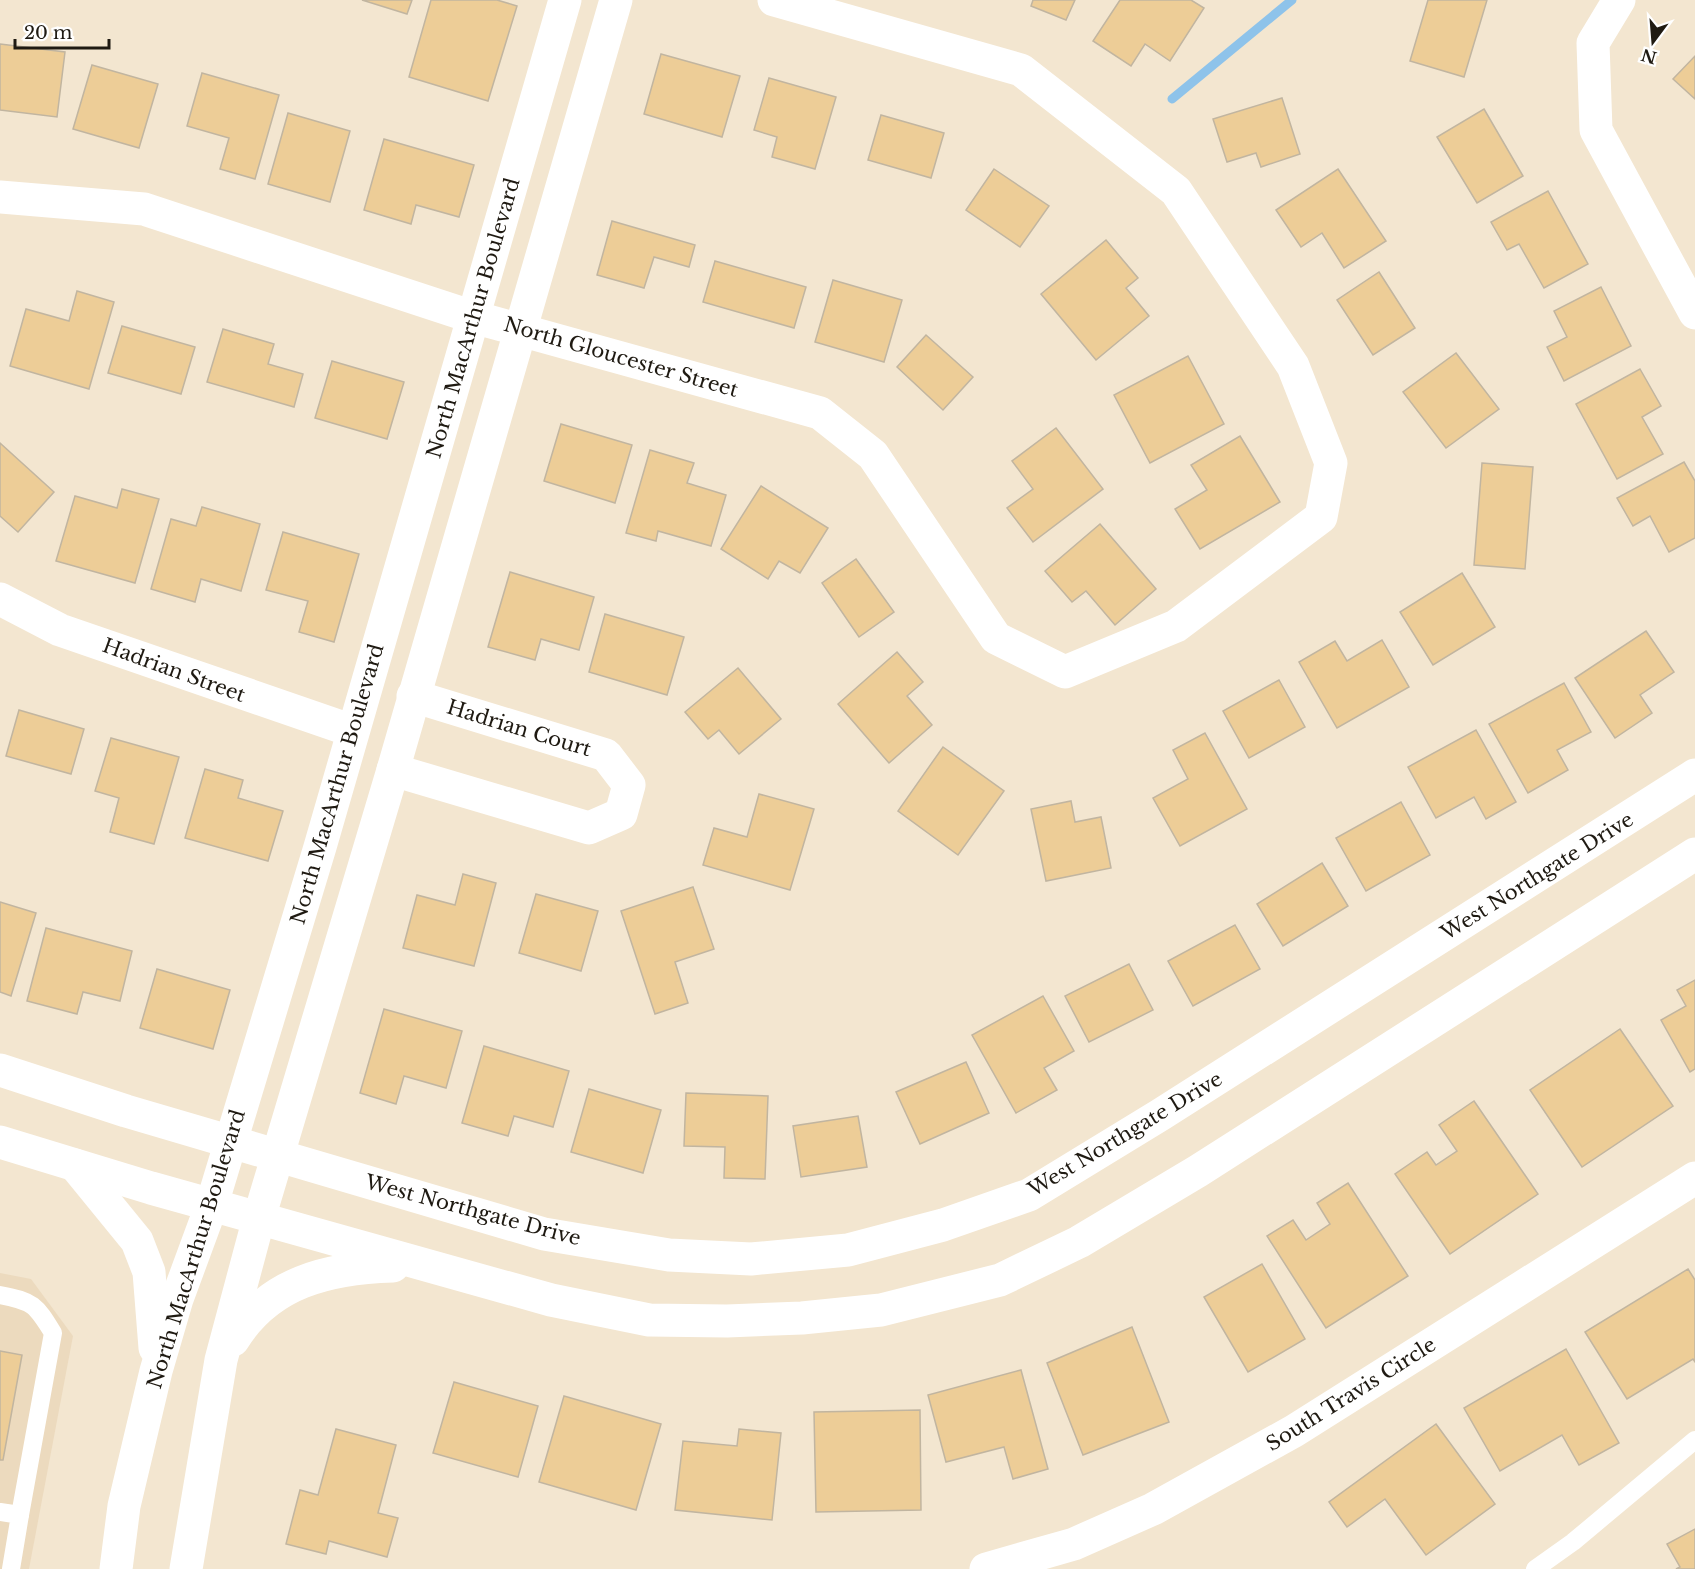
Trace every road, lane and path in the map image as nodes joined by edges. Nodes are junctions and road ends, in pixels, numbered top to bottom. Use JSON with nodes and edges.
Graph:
{"nodes":[{"id":1,"x":565,"y":0,"type":"edge"},
{"id":2,"x":616,"y":0,"type":"edge"},
{"id":3,"x":774,"y":0,"type":"edge"},
{"id":4,"x":1619,"y":0,"type":"edge"},
{"id":5,"x":0,"y":197,"type":"edge"},
{"id":6,"x":1695,"y":313,"type":"edge"},
{"id":7,"x":473,"y":317,"type":"junction"},
{"id":8,"x":520,"y":328,"type":"junction"},
{"id":9,"x":0,"y":599,"type":"edge"},
{"id":10,"x":413,"y":696,"type":"junction"},
{"id":11,"x":353,"y":731,"type":"junction"},
{"id":12,"x":397,"y":756,"type":"junction"},
{"id":13,"x":1695,"y":775,"type":"edge"},
{"id":14,"x":1695,"y":854,"type":"edge"},
{"id":15,"x":0,"y":1070,"type":"edge"},
{"id":16,"x":230,"y":1140,"type":"junction"},
{"id":17,"x":0,"y":1142,"type":"edge"},
{"id":18,"x":279,"y":1154,"type":"junction"},
{"id":19,"x":75,"y":1164,"type":"junction"},
{"id":20,"x":1695,"y":1178,"type":"edge"},
{"id":21,"x":212,"y":1204,"type":"junction"},
{"id":22,"x":259,"y":1218,"type":"junction"},
{"id":23,"x":424,"y":1265,"type":"junction"},
{"id":24,"x":0,"y":1295,"type":"edge"},
{"id":25,"x":221,"y":1360,"type":"junction"},
{"id":26,"x":156,"y":1371,"type":"junction"},
{"id":27,"x":1695,"y":1440,"type":"edge"},
{"id":28,"x":0,"y":1512,"type":"edge"},
{"id":29,"x":20,"y":1515,"type":"junction"},
{"id":30,"x":1079,"y":1556,"type":"edge"},
{"id":31,"x":10,"y":1569,"type":"edge"},
{"id":32,"x":116,"y":1569,"type":"edge"},
{"id":33,"x":186,"y":1569,"type":"edge"},
{"id":34,"x":986,"y":1569,"type":"edge"},
{"id":35,"x":1535,"y":1569,"type":"edge"}],
"edges":[{"from":1,"to":7,"type":"main road","name":"North MacArthur Boulevard"},
{"from":2,"to":8,"type":"main road"},
{"from":3,"to":8,"type":"main road","name":"North Gloucester Street"},
{"from":4,"to":6,"type":"main road"},
{"from":5,"to":7,"type":"main road","name":"North Gloucester Street"},
{"from":7,"to":8,"type":"main road","name":"North Gloucester Street"},
{"from":7,"to":11,"type":"main road","name":"North MacArthur Boulevard"},
{"from":8,"to":10,"type":"main road"},
{"from":9,"to":11,"type":"main road","name":"Hadrian Street"},
{"from":10,"to":12,"type":"main road"},
{"from":10,"to":12,"type":"main road","name":"Hadrian Court"},
{"from":11,"to":12,"type":"main road","name":"Hadrian Street"},
{"from":11,"to":16,"type":"main road","name":"North MacArthur Boulevard"},
{"from":12,"to":18,"type":"main road"},
{"from":13,"to":18,"type":"main road","name":"West Northgate Drive"},
{"from":14,"to":23,"type":"main road"},
{"from":15,"to":16,"type":"main road","name":"West Northgate Drive"},
{"from":16,"to":18,"type":"main road","name":"West Northgate Drive"},
{"from":16,"to":21,"type":"main road","name":"North MacArthur Boulevard"},
{"from":17,"to":19,"type":"main road"},
{"from":18,"to":22,"type":"main road"},
{"from":19,"to":21,"type":"main road"},
{"from":19,"to":26,"type":"main road"},
{"from":20,"to":30,"type":"main road","name":"South Travis Circle"},
{"from":21,"to":22,"type":"main road"},
{"from":21,"to":26,"type":"main road","name":"North MacArthur Boulevard"},
{"from":22,"to":23,"type":"main road"},
{"from":22,"to":25,"type":"main road"},
{"from":23,"to":25,"type":"main road"},
{"from":24,"to":29,"type":"lane"},
{"from":25,"to":33,"type":"main road"},
{"from":26,"to":32,"type":"main road","name":"North MacArthur Boulevard"},
{"from":27,"to":35,"type":"lane"},
{"from":28,"to":29,"type":"lane"},
{"from":29,"to":31,"type":"lane"},
{"from":30,"to":34,"type":"main road","name":"South Travis Circle"}]}
